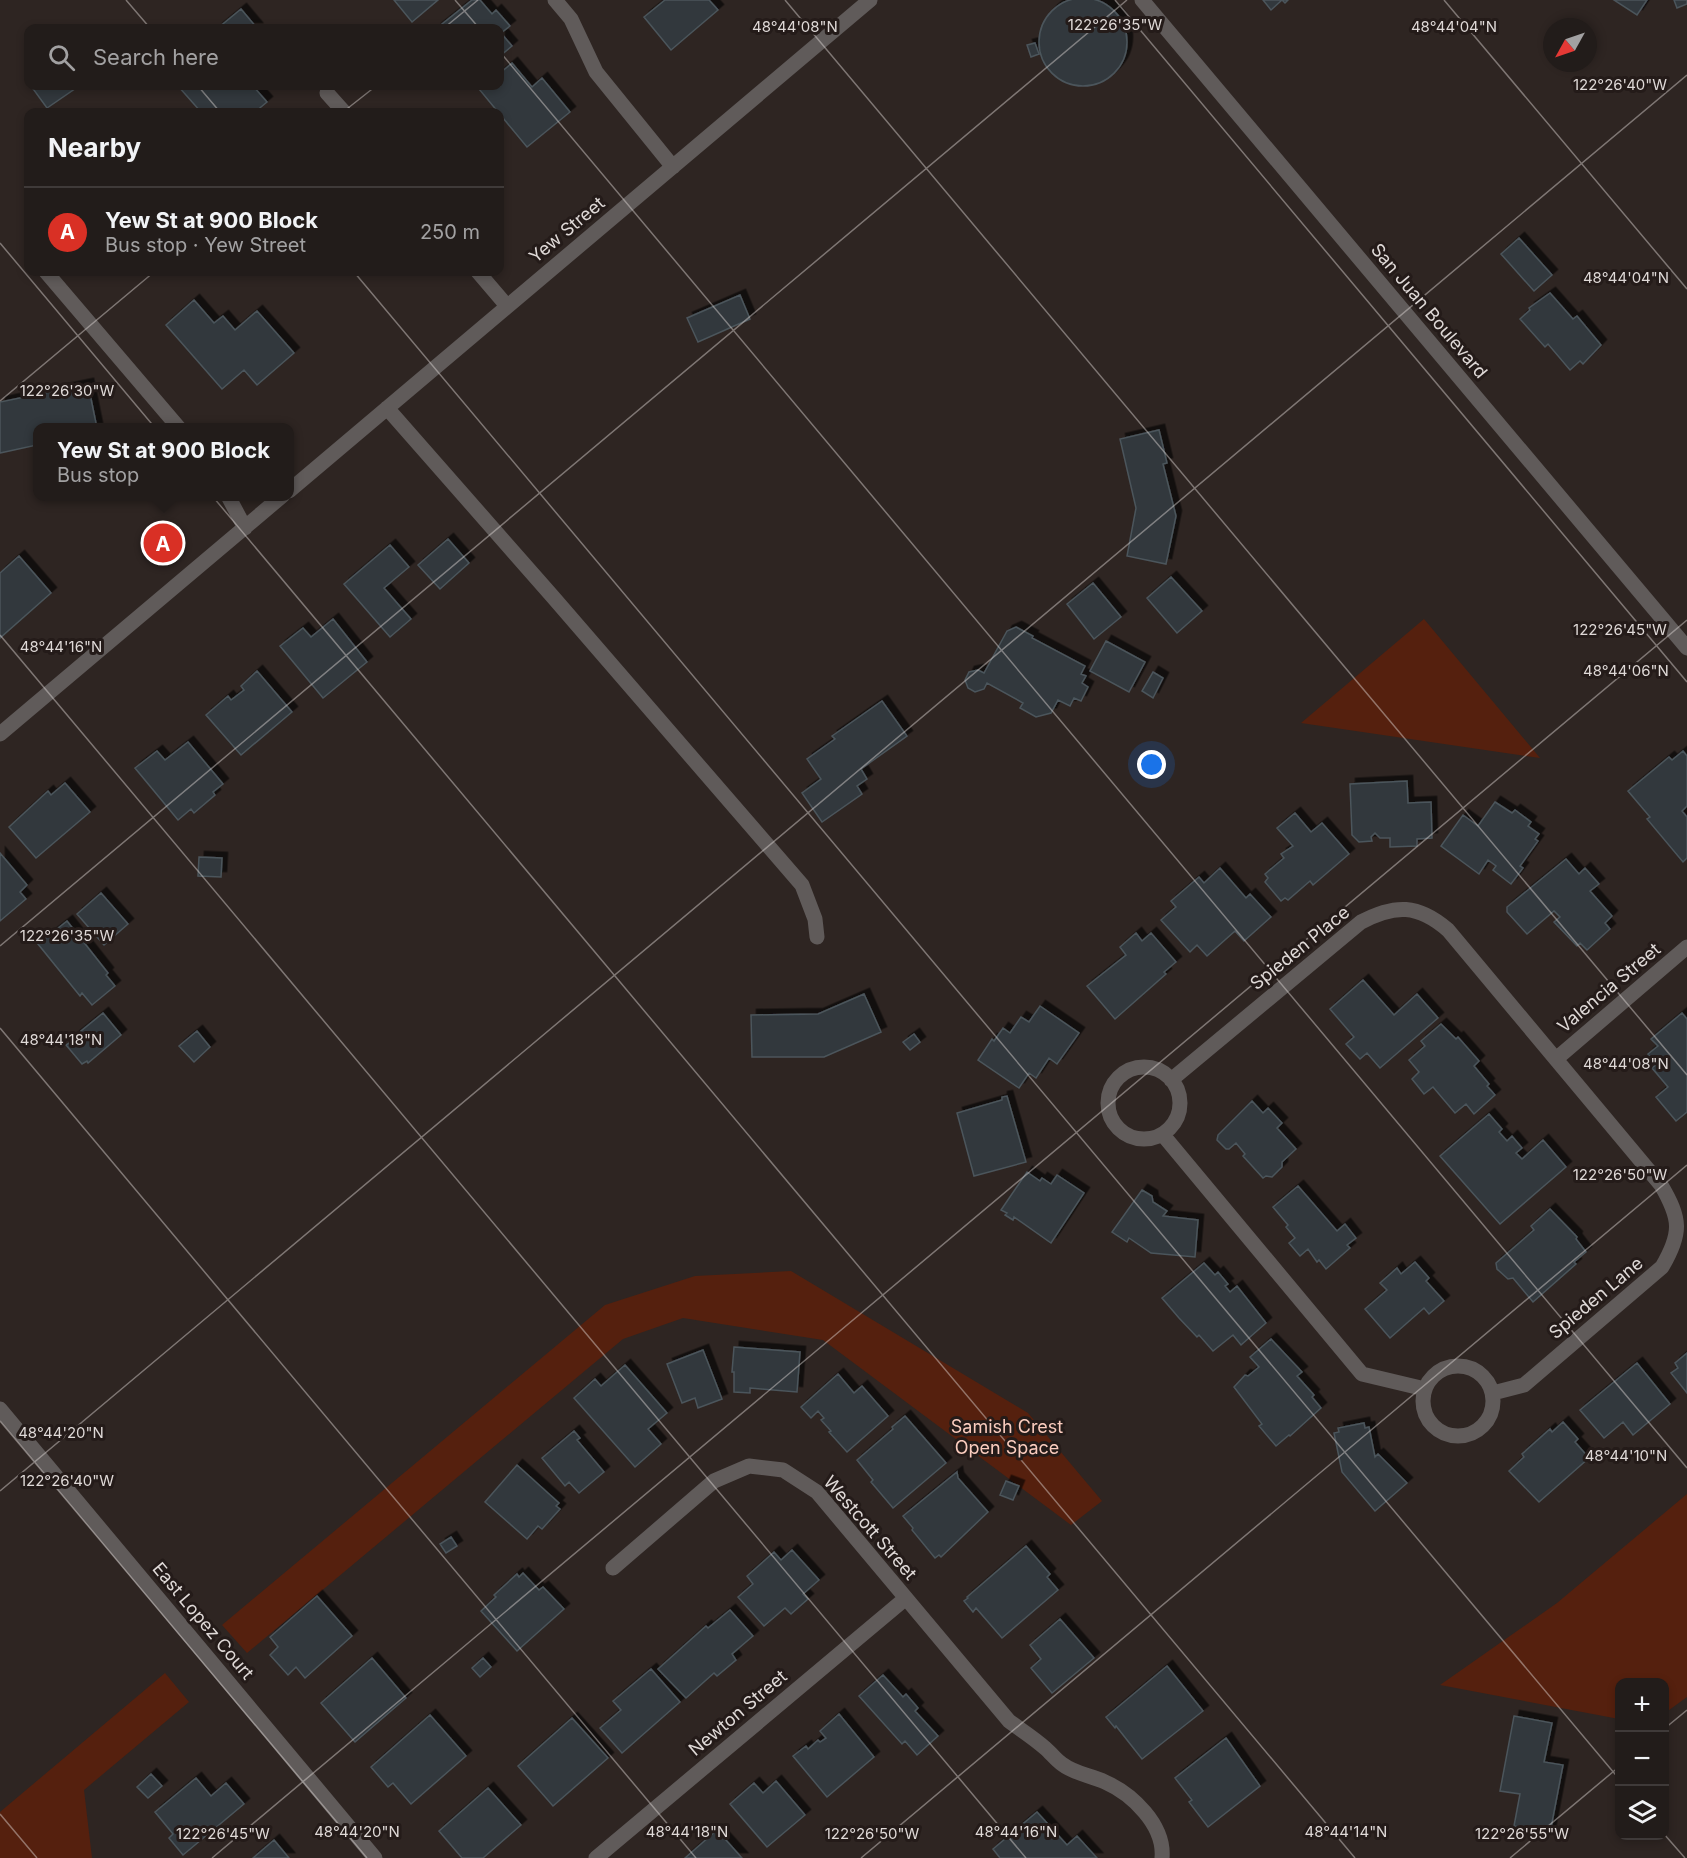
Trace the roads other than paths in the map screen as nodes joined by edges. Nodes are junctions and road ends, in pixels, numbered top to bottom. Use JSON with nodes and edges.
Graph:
{"nodes":[{"id":1,"x":555,"y":0,"type":"edge"},
{"id":2,"x":870,"y":0,"type":"edge"},
{"id":3,"x":1142,"y":0,"type":"edge"},
{"id":4,"x":327,"y":93,"type":"dead end"},
{"id":5,"x":340,"y":108,"type":"edge"},
{"id":6,"x":673,"y":167,"type":"junction"},
{"id":7,"x":49,"y":276,"type":"edge"},
{"id":8,"x":481,"y":276,"type":"edge"},
{"id":9,"x":507,"y":306,"type":"junction"},
{"id":10,"x":387,"y":408,"type":"junction"},
{"id":11,"x":175,"y":423,"type":"edge"},
{"id":12,"x":294,"y":486,"type":"edge"},
{"id":13,"x":231,"y":501,"type":"edge"},
{"id":14,"x":276,"y":501,"type":"edge"},
{"id":15,"x":245,"y":528,"type":"junction"},
{"id":16,"x":1687,"y":648,"type":"edge"},
{"id":17,"x":0,"y":734,"type":"edge"},
{"id":18,"x":817,"y":937,"type":"dead end"},
{"id":19,"x":1687,"y":947,"type":"edge"},
{"id":20,"x":1556,"y":1059,"type":"junction"},
{"id":21,"x":1171,"y":1080,"type":"junction"},
{"id":22,"x":1163,"y":1135,"type":"junction"},
{"id":23,"x":1425,"y":1389,"type":"junction"},
{"id":24,"x":1493,"y":1394,"type":"junction"},
{"id":25,"x":0,"y":1409,"type":"edge"},
{"id":26,"x":613,"y":1568,"type":"dead end"},
{"id":27,"x":906,"y":1598,"type":"junction"},
{"id":28,"x":605,"y":1855,"type":"edge"},
{"id":29,"x":375,"y":1858,"type":"edge"},
{"id":30,"x":1162,"y":1858,"type":"edge"}],
"edges":[{"from":1,"to":6,"type":"street"},
{"from":2,"to":6,"type":"street","name":"Yew Street"},
{"from":3,"to":16,"type":"street","name":"San Juan Boulevard"},
{"from":4,"to":5,"type":"street"},
{"from":6,"to":9,"type":"street","name":"Yew Street"},
{"from":7,"to":11,"type":"street"},
{"from":8,"to":9,"type":"street"},
{"from":9,"to":10,"type":"street","name":"Yew Street"},
{"from":10,"to":12,"type":"street","name":"Yew Street"},
{"from":10,"to":18,"type":"street"},
{"from":13,"to":15,"type":"street"},
{"from":14,"to":15,"type":"street"},
{"from":15,"to":17,"type":"street"},
{"from":19,"to":20,"type":"street","name":"Valencia Street"},
{"from":20,"to":21,"type":"street","name":"Spieden Place"},
{"from":20,"to":24,"type":"street","name":"Spieden Lane"},
{"from":21,"to":22,"type":"street"},
{"from":21,"to":22,"type":"street"},
{"from":22,"to":23,"type":"street"},
{"from":23,"to":24,"type":"street"},
{"from":23,"to":24,"type":"street"},
{"from":25,"to":29,"type":"street","name":"East Lopez Court"},
{"from":26,"to":27,"type":"street","name":"Westcott Street"},
{"from":27,"to":28,"type":"street","name":"Newton Street"},
{"from":27,"to":30,"type":"street","name":"Westcott Street"}]}
